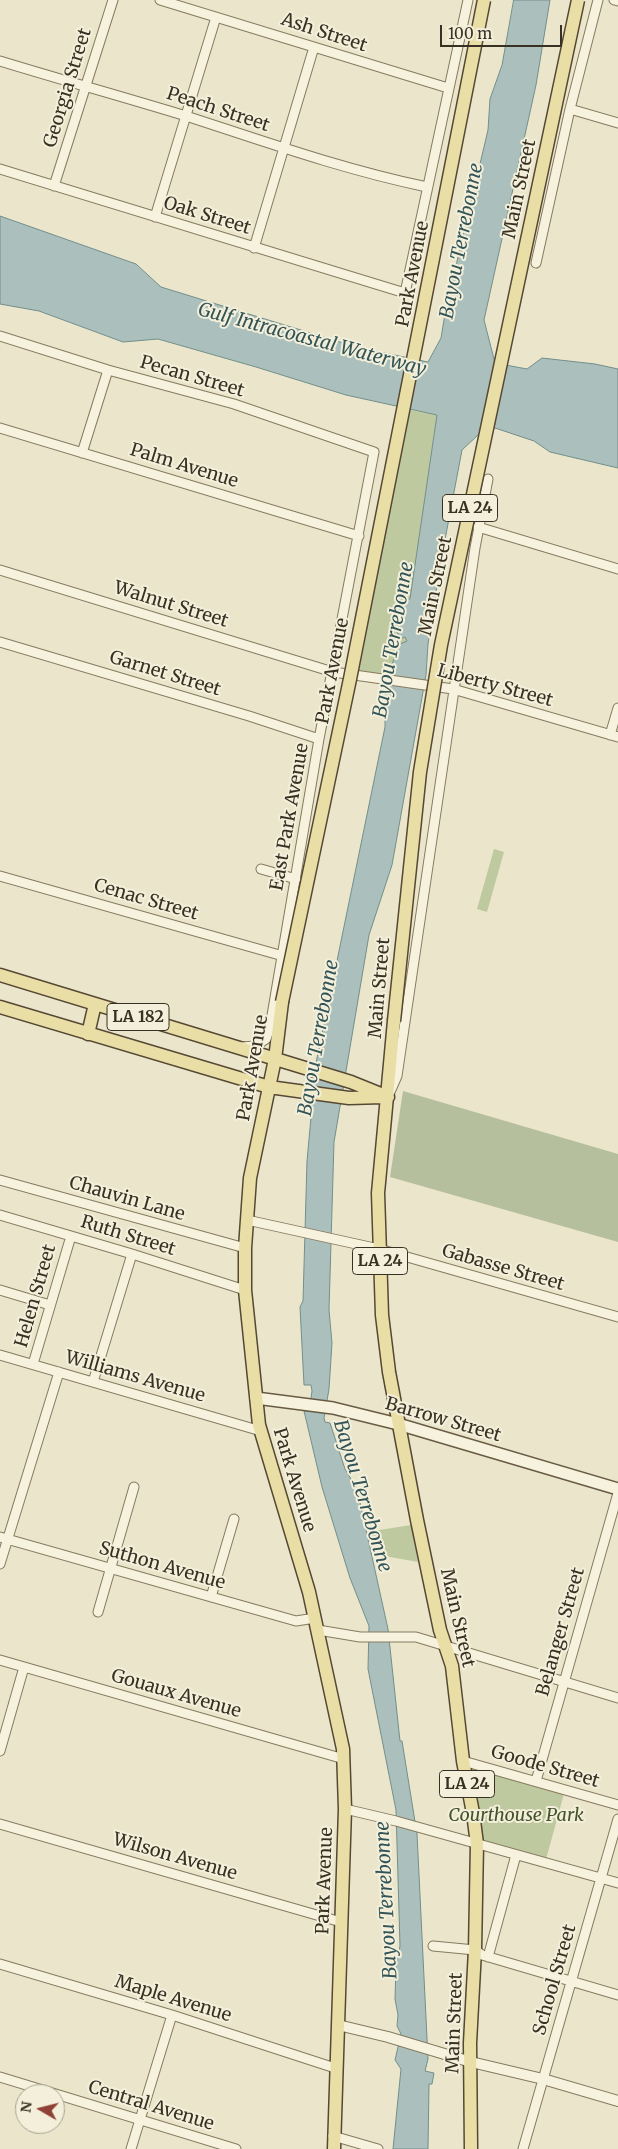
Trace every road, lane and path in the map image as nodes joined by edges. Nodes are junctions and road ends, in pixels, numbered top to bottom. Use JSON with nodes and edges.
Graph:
{"nodes":[{"id":1,"x":113,"y":0,"type":"edge"},
{"id":2,"x":160,"y":0,"type":"edge"},
{"id":3,"x":468,"y":0,"type":"edge"},
{"id":4,"x":484,"y":0,"type":"edge"},
{"id":5,"x":578,"y":0,"type":"edge"},
{"id":6,"x":598,"y":0,"type":"edge"},
{"id":7,"x":614,"y":0,"type":"edge"},
{"id":8,"x":618,"y":1,"type":"edge"},
{"id":9,"x":216,"y":17,"type":"junction"},
{"id":10,"x":314,"y":47,"type":"junction"},
{"id":11,"x":0,"y":61,"type":"edge"},
{"id":12,"x":86,"y":87,"type":"junction"},
{"id":13,"x":448,"y":88,"type":"junction"},
{"id":14,"x":570,"y":109,"type":"junction"},
{"id":15,"x":185,"y":116,"type":"junction"},
{"id":16,"x":618,"y":123,"type":"edge"},
{"id":17,"x":284,"y":148,"type":"junction"},
{"id":18,"x":0,"y":169,"type":"edge"},
{"id":19,"x":54,"y":186,"type":"junction"},
{"id":20,"x":428,"y":187,"type":"junction"},
{"id":21,"x":155,"y":217,"type":"junction"},
{"id":22,"x":254,"y":248,"type":"junction"},
{"id":23,"x":536,"y":263,"type":"dead end"},
{"id":24,"x":404,"y":293,"type":"joint"},
{"id":25,"x":0,"y":336,"type":"edge"},
{"id":26,"x":108,"y":370,"type":"junction"},
{"id":27,"x":0,"y":428,"type":"edge"},
{"id":28,"x":82,"y":452,"type":"junction"},
{"id":29,"x":374,"y":452,"type":"joint"},
{"id":30,"x":488,"y":479,"type":"dead end"},
{"id":31,"x":478,"y":527,"type":"junction"},
{"id":32,"x":359,"y":536,"type":"junction"},
{"id":33,"x":618,"y":569,"type":"edge"},
{"id":34,"x":0,"y":570,"type":"edge"},
{"id":35,"x":0,"y":642,"type":"edge"},
{"id":36,"x":333,"y":672,"type":"junction"},
{"id":37,"x":454,"y":689,"type":"junction"},
{"id":38,"x":618,"y":708,"type":"edge"},
{"id":39,"x":614,"y":736,"type":"edge"},
{"id":40,"x":319,"y":739,"type":"junction"},
{"id":41,"x":261,"y":869,"type":"dead end"},
{"id":42,"x":0,"y":876,"type":"edge"},
{"id":43,"x":296,"y":879,"type":"junction"},
{"id":44,"x":283,"y":956,"type":"junction"},
{"id":45,"x":0,"y":975,"type":"edge"},
{"id":46,"x":95,"y":1004,"type":"junction"},
{"id":47,"x":0,"y":1007,"type":"edge"},
{"id":48,"x":88,"y":1034,"type":"junction"},
{"id":49,"x":236,"y":1047,"type":"junction"},
{"id":50,"x":275,"y":1060,"type":"junction"},
{"id":51,"x":269,"y":1087,"type":"junction"},
{"id":52,"x":388,"y":1097,"type":"junction"},
{"id":53,"x":0,"y":1180,"type":"edge"},
{"id":54,"x":0,"y":1215,"type":"edge"},
{"id":55,"x":246,"y":1220,"type":"junction"},
{"id":56,"x":71,"y":1236,"type":"junction"},
{"id":57,"x":245,"y":1248,"type":"junction"},
{"id":58,"x":379,"y":1249,"type":"junction"},
{"id":59,"x":132,"y":1254,"type":"junction"},
{"id":60,"x":0,"y":1290,"type":"edge"},
{"id":61,"x":245,"y":1290,"type":"junction"},
{"id":62,"x":50,"y":1305,"type":"junction"},
{"id":63,"x":618,"y":1317,"type":"edge"},
{"id":64,"x":0,"y":1355,"type":"edge"},
{"id":65,"x":33,"y":1364,"type":"junction"},
{"id":66,"x":59,"y":1372,"type":"junction"},
{"id":67,"x":93,"y":1382,"type":"junction"},
{"id":68,"x":256,"y":1398,"type":"junction"},
{"id":69,"x":398,"y":1424,"type":"junction"},
{"id":70,"x":260,"y":1432,"type":"junction"},
{"id":71,"x":134,"y":1487,"type":"dead end"},
{"id":72,"x":618,"y":1489,"type":"edge"},
{"id":73,"x":618,"y":1493,"type":"edge"},
{"id":74,"x":234,"y":1519,"type":"dead end"},
{"id":75,"x":4,"y":1538,"type":"edge"},
{"id":76,"x":0,"y":1564,"type":"edge"},
{"id":77,"x":110,"y":1568,"type":"junction"},
{"id":78,"x":211,"y":1597,"type":"junction"},
{"id":79,"x":98,"y":1612,"type":"dead end"},
{"id":80,"x":316,"y":1624,"type":"junction"},
{"id":81,"x":444,"y":1645,"type":"junction"},
{"id":82,"x":0,"y":1660,"type":"edge"},
{"id":83,"x":24,"y":1667,"type":"junction"},
{"id":84,"x":563,"y":1683,"type":"junction"},
{"id":85,"x":618,"y":1698,"type":"edge"},
{"id":86,"x":0,"y":1751,"type":"edge"},
{"id":87,"x":344,"y":1759,"type":"junction"},
{"id":88,"x":463,"y":1760,"type":"junction"},
{"id":89,"x":536,"y":1781,"type":"junction"},
{"id":90,"x":618,"y":1805,"type":"edge"},
{"id":91,"x":345,"y":1809,"type":"junction"},
{"id":92,"x":618,"y":1819,"type":"edge"},
{"id":93,"x":0,"y":1824,"type":"edge"},
{"id":94,"x":477,"y":1844,"type":"junction"},
{"id":95,"x":516,"y":1856,"type":"junction"},
{"id":96,"x":602,"y":1878,"type":"junction"},
{"id":97,"x":618,"y":1883,"type":"edge"},
{"id":98,"x":341,"y":1922,"type":"junction"},
{"id":99,"x":433,"y":1946,"type":"dead end"},
{"id":100,"x":475,"y":1950,"type":"junction"},
{"id":101,"x":488,"y":1957,"type":"junction"},
{"id":102,"x":0,"y":1964,"type":"edge"},
{"id":103,"x":572,"y":1982,"type":"junction"},
{"id":104,"x":618,"y":1995,"type":"edge"},
{"id":105,"x":172,"y":2015,"type":"junction"},
{"id":106,"x":338,"y":2025,"type":"junction"},
{"id":107,"x":471,"y":2062,"type":"junction"},
{"id":108,"x":335,"y":2068,"type":"junction"},
{"id":109,"x":0,"y":2077,"type":"edge"},
{"id":110,"x":543,"y":2079,"type":"junction"},
{"id":111,"x":618,"y":2101,"type":"edge"},
{"id":112,"x":140,"y":2119,"type":"junction"},
{"id":113,"x":333,"y":2136,"type":"junction"},
{"id":114,"x":474,"y":2148,"type":"edge"},
{"id":115,"x":131,"y":2149,"type":"edge"},
{"id":116,"x":236,"y":2149,"type":"edge"},
{"id":117,"x":334,"y":2149,"type":"edge"},
{"id":118,"x":378,"y":2149,"type":"edge"},
{"id":119,"x":523,"y":2149,"type":"edge"}],
"edges":[{"from":1,"to":12,"type":"street","name":"Georgia Street"},
{"from":2,"to":9,"type":"street","name":"Ash Street"},
{"from":3,"to":13,"type":"street","name":"Park Avenue"},
{"from":4,"to":50,"type":"main road","name":"Park Avenue","bridge":true},
{"from":5,"to":52,"type":"main road","name":"Main Street","number":"LA 24","bridge":true},
{"from":6,"to":14,"type":"street","name":"Main Street"},
{"from":7,"to":8,"type":"street"},
{"from":9,"to":10,"type":"street","name":"Ash Street"},
{"from":9,"to":15,"type":"street"},
{"from":10,"to":13,"type":"street","name":"Ash Street"},
{"from":10,"to":17,"type":"street"},
{"from":11,"to":12,"type":"street","name":"Peach Street"},
{"from":12,"to":15,"type":"street","name":"Peach Street"},
{"from":12,"to":19,"type":"street","name":"Georgia Street"},
{"from":13,"to":20,"type":"street","name":"Park Avenue"},
{"from":14,"to":16,"type":"street"},
{"from":14,"to":23,"type":"street","name":"Main Street"},
{"from":15,"to":17,"type":"street","name":"Peach Street"},
{"from":15,"to":21,"type":"street"},
{"from":17,"to":20,"type":"street","name":"Peach Street"},
{"from":17,"to":22,"type":"street"},
{"from":18,"to":19,"type":"street","name":"Oak Street"},
{"from":19,"to":21,"type":"street","name":"Oak Street"},
{"from":20,"to":24,"type":"street","name":"Park Avenue"},
{"from":21,"to":22,"type":"street","name":"Oak Street"},
{"from":22,"to":24,"type":"street","name":"Oak Street"},
{"from":25,"to":26,"type":"street","name":"Pecan Street"},
{"from":26,"to":28,"type":"street"},
{"from":26,"to":29,"type":"street","name":"Pecan Street"},
{"from":27,"to":28,"type":"street","name":"Palm Avenue"},
{"from":28,"to":32,"type":"street","name":"Palm Avenue"},
{"from":29,"to":32,"type":"street","name":"East Park Avenue"},
{"from":30,"to":31,"type":"street","name":"Main Street"},
{"from":31,"to":33,"type":"street"},
{"from":31,"to":37,"type":"street","name":"Main Street"},
{"from":32,"to":36,"type":"street","name":"East Park Avenue"},
{"from":34,"to":36,"type":"street","name":"Walnut Street"},
{"from":35,"to":40,"type":"street","name":"Garnet Street"},
{"from":36,"to":37,"type":"street","name":"Liberty Street"},
{"from":36,"to":40,"type":"street","name":"East Park Avenue"},
{"from":37,"to":39,"type":"street","name":"Liberty Street"},
{"from":37,"to":52,"type":"street","name":"Main Street"},
{"from":38,"to":39,"type":"street"},
{"from":40,"to":43,"type":"street","name":"East Park Avenue"},
{"from":41,"to":43,"type":"street"},
{"from":42,"to":44,"type":"street","name":"Cenac Street"},
{"from":43,"to":44,"type":"street","name":"East Park Avenue"},
{"from":44,"to":49,"type":"street","name":"East Park Avenue"},
{"from":45,"to":46,"type":"main road","number":"LA 182"},
{"from":46,"to":48,"type":"main road"},
{"from":46,"to":49,"type":"main road","number":"LA 182"},
{"from":47,"to":48,"type":"main road","number":"LA 182"},
{"from":48,"to":51,"type":"main road","number":"LA 182"},
{"from":49,"to":50,"type":"main road","number":"LA 182"},
{"from":50,"to":51,"type":"main road","name":"Park Avenue"},
{"from":50,"to":52,"type":"main road","number":"LA 182"},
{"from":51,"to":52,"type":"main road","number":"LA 182"},
{"from":51,"to":55,"type":"main road","name":"Park Avenue"},
{"from":52,"to":58,"type":"main road","name":"Main Street","number":"LA 24"},
{"from":53,"to":57,"type":"street","name":"Chauvin Lane"},
{"from":54,"to":56,"type":"street","name":"Ruth Street"},
{"from":55,"to":57,"type":"main road","name":"Park Avenue"},
{"from":55,"to":58,"type":"street","name":"Gabasse Street"},
{"from":56,"to":59,"type":"street","name":"Ruth Street"},
{"from":56,"to":62,"type":"street","name":"Helen Street"},
{"from":57,"to":61,"type":"main road","name":"Park Avenue"},
{"from":58,"to":63,"type":"street","name":"Gabasse Street"},
{"from":58,"to":69,"type":"main road","name":"Main Street","number":"LA 24"},
{"from":59,"to":61,"type":"street","name":"Ruth Street"},
{"from":59,"to":67,"type":"street"},
{"from":60,"to":62,"type":"street"},
{"from":61,"to":68,"type":"main road","name":"Park Avenue"},
{"from":62,"to":65,"type":"street","name":"Helen Street"},
{"from":64,"to":65,"type":"street","name":"Williams Avenue"},
{"from":65,"to":66,"type":"street","name":"Williams Avenue"},
{"from":66,"to":67,"type":"street","name":"Williams Avenue"},
{"from":66,"to":75,"type":"street"},
{"from":67,"to":70,"type":"street","name":"Williams Avenue"},
{"from":68,"to":69,"type":"main road","name":"Barrow Street"},
{"from":68,"to":70,"type":"main road","name":"Park Avenue"},
{"from":69,"to":72,"type":"main road","name":"Barrow Street"},
{"from":69,"to":81,"type":"main road","name":"Main Street","number":"LA 24"},
{"from":70,"to":80,"type":"main road","name":"Park Avenue"},
{"from":71,"to":77,"type":"street"},
{"from":73,"to":84,"type":"street","name":"Belanger Street"},
{"from":74,"to":78,"type":"street"},
{"from":75,"to":76,"type":"street"},
{"from":75,"to":77,"type":"street","name":"Suthon Avenue"},
{"from":77,"to":78,"type":"street","name":"Suthon Avenue"},
{"from":77,"to":79,"type":"street"},
{"from":78,"to":80,"type":"street","name":"Suthon Avenue"},
{"from":80,"to":81,"type":"street","name":"Suthon Avenue"},
{"from":80,"to":87,"type":"main road","name":"Park Avenue"},
{"from":81,"to":84,"type":"street","name":"Suthon Avenue"},
{"from":81,"to":88,"type":"main road","name":"Main Street","number":"LA 24"},
{"from":82,"to":83,"type":"street","name":"Gouaux Avenue"},
{"from":83,"to":86,"type":"street"},
{"from":83,"to":87,"type":"street","name":"Gouaux Avenue"},
{"from":84,"to":85,"type":"street","name":"Suthon Avenue"},
{"from":84,"to":89,"type":"street","name":"Belanger Street"},
{"from":87,"to":91,"type":"main road","name":"Park Avenue"},
{"from":88,"to":89,"type":"street","name":"Goode Street"},
{"from":88,"to":94,"type":"main road","name":"Main Street","number":"LA 24"},
{"from":89,"to":90,"type":"street","name":"Goode Street"},
{"from":91,"to":94,"type":"street"},
{"from":91,"to":98,"type":"main road","name":"Park Avenue"},
{"from":92,"to":96,"type":"street","name":"School Street"},
{"from":93,"to":98,"type":"street","name":"Wilson Avenue"},
{"from":94,"to":95,"type":"street"},
{"from":94,"to":100,"type":"main road","name":"Main Street","number":"LA 24"},
{"from":95,"to":96,"type":"street"},
{"from":95,"to":101,"type":"street"},
{"from":96,"to":97,"type":"street"},
{"from":96,"to":103,"type":"street","name":"School Street"},
{"from":98,"to":106,"type":"main road","name":"Park Avenue"},
{"from":99,"to":100,"type":"street"},
{"from":100,"to":101,"type":"street"},
{"from":100,"to":107,"type":"main road","name":"Main Street","number":"LA 24"},
{"from":101,"to":103,"type":"street"},
{"from":102,"to":105,"type":"street","name":"Maple Avenue"},
{"from":103,"to":104,"type":"street"},
{"from":103,"to":110,"type":"street","name":"School Street"},
{"from":105,"to":108,"type":"street","name":"Maple Avenue"},
{"from":105,"to":112,"type":"street"},
{"from":106,"to":107,"type":"street"},
{"from":106,"to":108,"type":"main road","name":"Park Avenue"},
{"from":107,"to":110,"type":"street"},
{"from":107,"to":114,"type":"main road","name":"Main Street","number":"LA 24"},
{"from":108,"to":113,"type":"main road","name":"Park Avenue"},
{"from":109,"to":112,"type":"street","name":"Central Avenue"},
{"from":110,"to":111,"type":"street"},
{"from":110,"to":119,"type":"street","name":"School Street"},
{"from":112,"to":115,"type":"street"},
{"from":112,"to":116,"type":"street","name":"Central Avenue"},
{"from":113,"to":117,"type":"main road","name":"Park Avenue"},
{"from":113,"to":118,"type":"street"}]}
